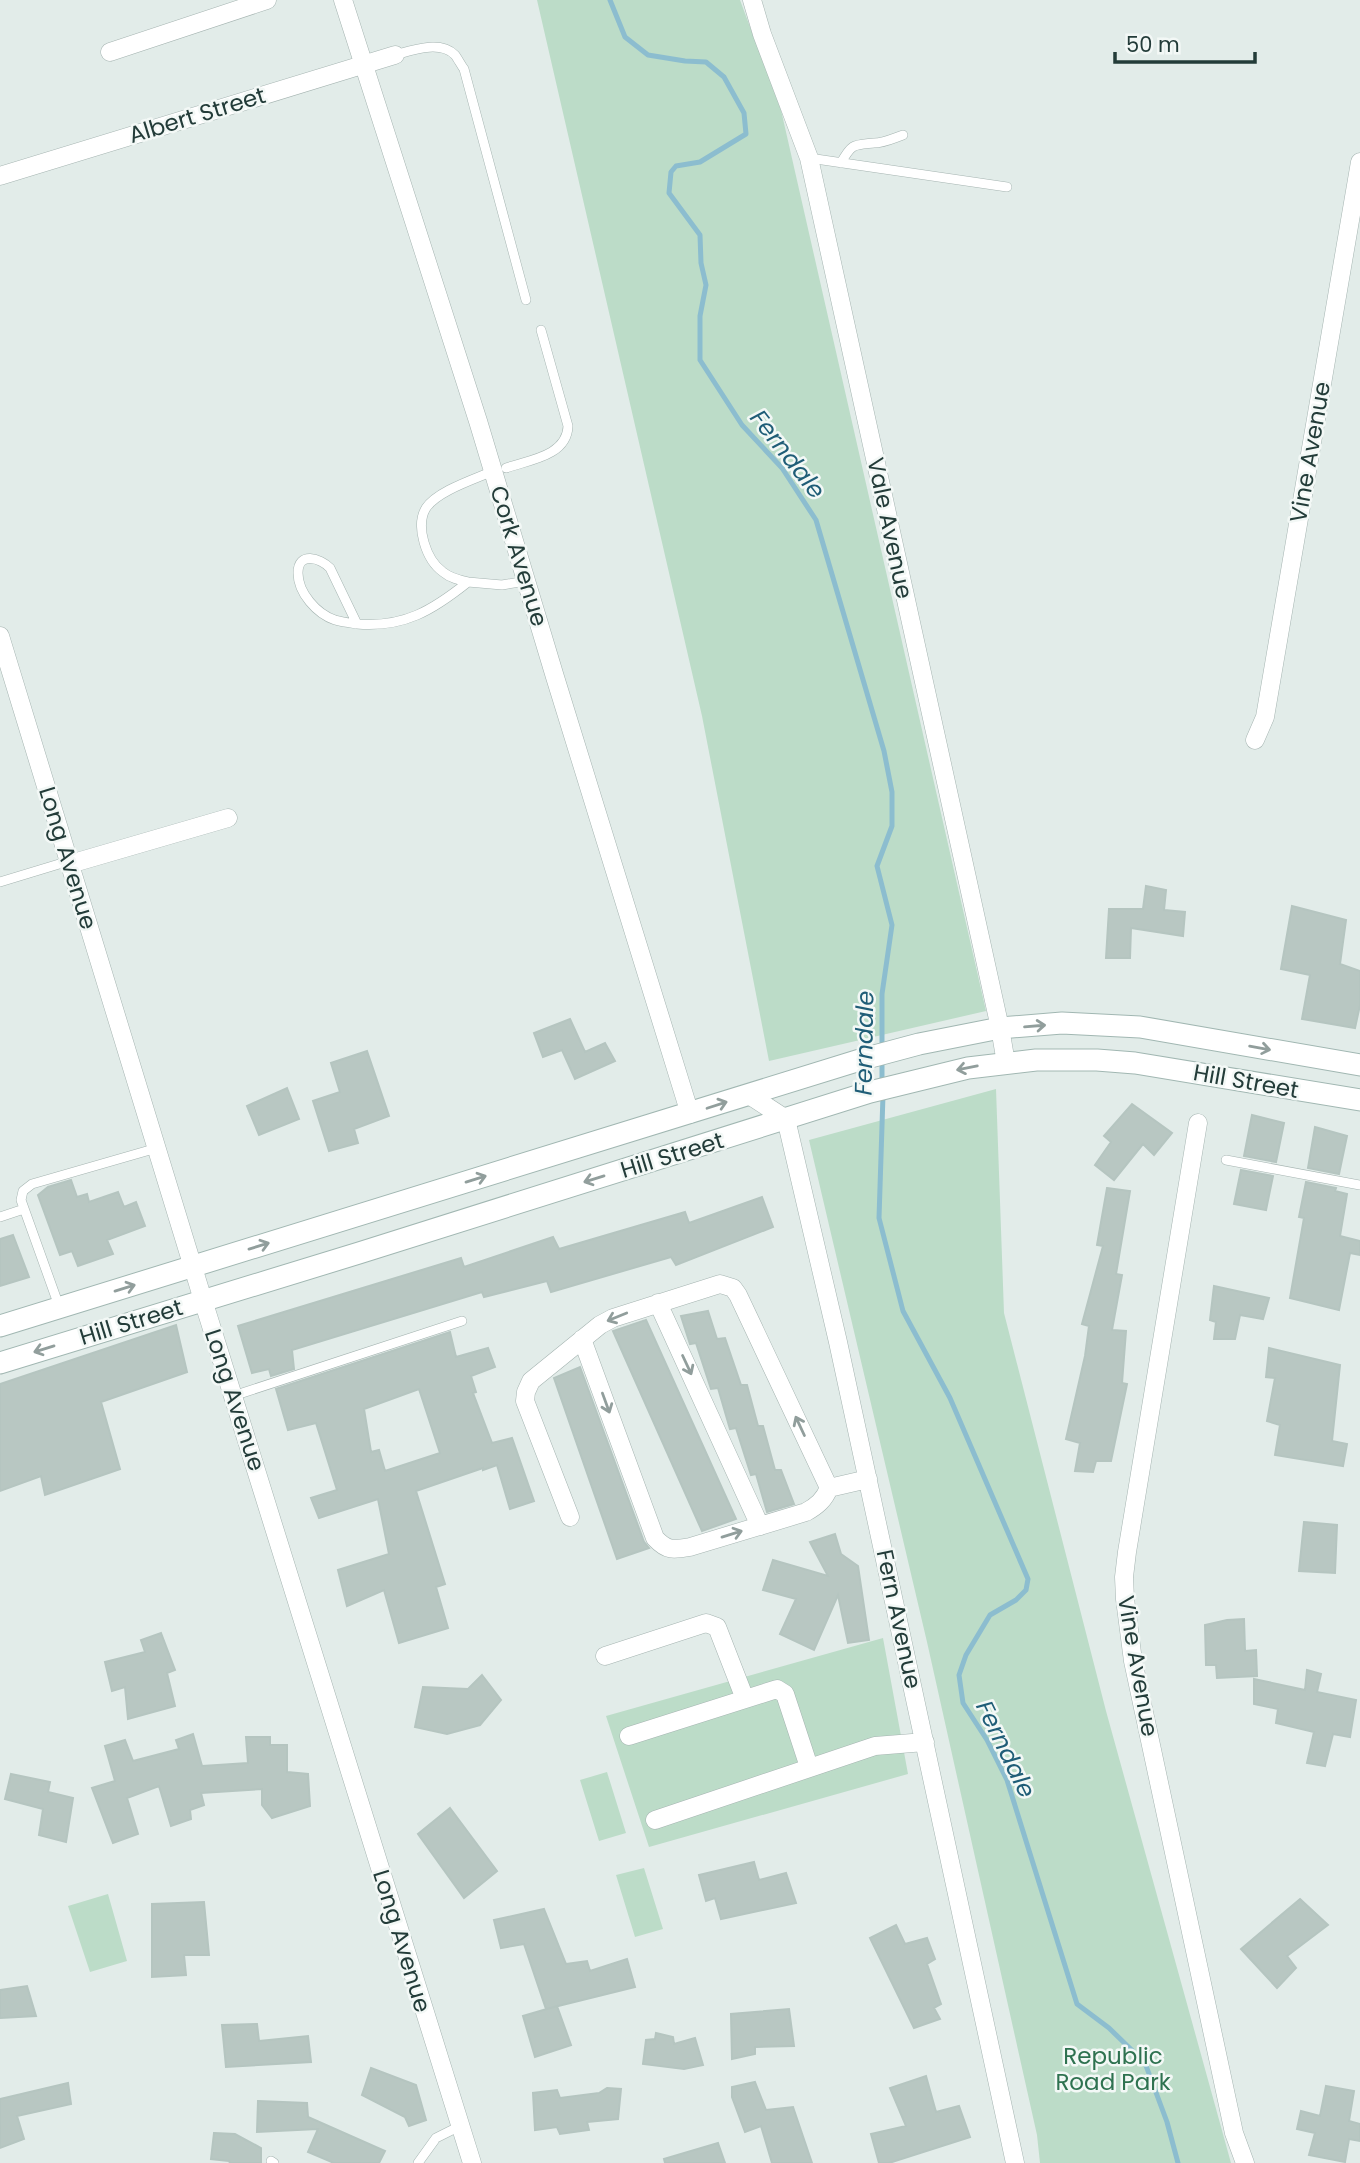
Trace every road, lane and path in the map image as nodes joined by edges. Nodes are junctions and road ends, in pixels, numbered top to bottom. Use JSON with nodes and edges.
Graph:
{"nodes":[{"id":1,"x":267,"y":0,"type":"edge"},
{"id":2,"x":343,"y":0,"type":"edge"},
{"id":3,"x":752,"y":0,"type":"edge"},
{"id":4,"x":110,"y":52,"type":"dead end"},
{"id":5,"x":395,"y":55,"type":"joint"},
{"id":6,"x":363,"y":64,"type":"junction"},
{"id":7,"x":903,"y":135,"type":"dead end"},
{"id":8,"x":809,"y":158,"type":"junction"},
{"id":9,"x":1360,"y":162,"type":"edge"},
{"id":10,"x":841,"y":163,"type":"junction"},
{"id":11,"x":0,"y":176,"type":"edge"},
{"id":12,"x":1007,"y":187,"type":"dead end"},
{"id":13,"x":526,"y":300,"type":"dead end"},
{"id":14,"x":541,"y":330,"type":"dead end"},
{"id":15,"x":500,"y":470,"type":"junction"},
{"id":16,"x":526,"y":581,"type":"junction"},
{"id":17,"x":468,"y":582,"type":"junction"},
{"id":18,"x":357,"y":624,"type":"junction"},
{"id":19,"x":0,"y":636,"type":"edge"},
{"id":20,"x":1255,"y":740,"type":"dead end"},
{"id":21,"x":228,"y":818,"type":"dead end"},
{"id":22,"x":70,"y":863,"type":"junction"},
{"id":23,"x":0,"y":882,"type":"edge"},
{"id":24,"x":1000,"y":1028,"type":"junction"},
{"id":25,"x":1006,"y":1063,"type":"junction"},
{"id":26,"x":1360,"y":1065,"type":"edge"},
{"id":27,"x":749,"y":1095,"type":"junction"},
{"id":28,"x":1360,"y":1100,"type":"edge"},
{"id":29,"x":691,"y":1114,"type":"junction"},
{"id":30,"x":786,"y":1119,"type":"junction"},
{"id":31,"x":1198,"y":1123,"type":"dead end"},
{"id":32,"x":158,"y":1148,"type":"junction"},
{"id":33,"x":1226,"y":1160,"type":"dead end"},
{"id":34,"x":1360,"y":1185,"type":"edge"},
{"id":35,"x":24,"y":1209,"type":"junction"},
{"id":36,"x":0,"y":1217,"type":"edge"},
{"id":37,"x":194,"y":1266,"type":"junction"},
{"id":38,"x":203,"y":1300,"type":"junction"},
{"id":39,"x":658,"y":1303,"type":"junction"},
{"id":40,"x":60,"y":1308,"type":"junction"},
{"id":41,"x":462,"y":1321,"type":"dead end"},
{"id":42,"x":0,"y":1326,"type":"edge"},
{"id":43,"x":582,"y":1339,"type":"junction"},
{"id":44,"x":0,"y":1363,"type":"edge"},
{"id":45,"x":233,"y":1396,"type":"junction"},
{"id":46,"x":868,"y":1479,"type":"junction"},
{"id":47,"x":829,"y":1488,"type":"junction"},
{"id":48,"x":570,"y":1517,"type":"dead end"},
{"id":49,"x":760,"y":1525,"type":"junction"},
{"id":50,"x":605,"y":1657,"type":"dead end"},
{"id":51,"x":745,"y":1699,"type":"junction"},
{"id":52,"x":629,"y":1736,"type":"dead end"},
{"id":53,"x":925,"y":1742,"type":"junction"},
{"id":54,"x":809,"y":1767,"type":"junction"},
{"id":55,"x":655,"y":1820,"type":"dead end"},
{"id":56,"x":460,"y":2126,"type":"junction"},
{"id":57,"x":1011,"y":2161,"type":"edge"},
{"id":58,"x":418,"y":2163,"type":"edge"},
{"id":59,"x":472,"y":2163,"type":"edge"},
{"id":60,"x":1245,"y":2163,"type":"edge"}],
"edges":[{"from":1,"to":4,"type":"street"},
{"from":2,"to":6,"type":"street","name":"Cork Avenue"},
{"from":3,"to":8,"type":"street","name":"Vale Avenue"},
{"from":5,"to":6,"type":"street","name":"Albert Street"},
{"from":5,"to":13,"type":"lane"},
{"from":6,"to":11,"type":"street","name":"Albert Street"},
{"from":6,"to":15,"type":"street","name":"Cork Avenue"},
{"from":7,"to":10,"type":"lane"},
{"from":8,"to":10,"type":"lane"},
{"from":8,"to":24,"type":"street","name":"Vale Avenue"},
{"from":9,"to":20,"type":"street","name":"Vine Avenue"},
{"from":10,"to":12,"type":"lane"},
{"from":14,"to":15,"type":"lane"},
{"from":15,"to":16,"type":"street","name":"Cork Avenue"},
{"from":15,"to":17,"type":"lane"},
{"from":16,"to":17,"type":"lane"},
{"from":16,"to":29,"type":"street","name":"Cork Avenue"},
{"from":17,"to":18,"type":"lane"},
{"from":18,"to":18,"type":"lane"},
{"from":19,"to":22,"type":"street","name":"Long Avenue"},
{"from":21,"to":22,"type":"street"},
{"from":22,"to":23,"type":"lane"},
{"from":22,"to":32,"type":"street","name":"Long Avenue"},
{"from":24,"to":25,"type":"street","name":"Vale Avenue"},
{"from":24,"to":26,"type":"main road","name":"Hill Street","one_way":true},
{"from":24,"to":27,"type":"main road","name":"Hill Street"},
{"from":25,"to":28,"type":"main road","name":"Hill Street"},
{"from":25,"to":30,"type":"main road","name":"Hill Street","one_way":true},
{"from":29,"to":27,"type":"main road","name":"Hill Street","one_way":true},
{"from":27,"to":30,"type":"street"},
{"from":37,"to":29,"type":"main road","name":"Hill Street","one_way":true},
{"from":30,"to":38,"type":"main road","name":"Hill Street","one_way":true},
{"from":30,"to":46,"type":"street","name":"Fern Avenue"},
{"from":31,"to":60,"type":"street","name":"Vine Avenue"},
{"from":32,"to":35,"type":"lane"},
{"from":32,"to":37,"type":"street","name":"Long Avenue"},
{"from":33,"to":34,"type":"lane"},
{"from":35,"to":36,"type":"lane"},
{"from":35,"to":40,"type":"lane"},
{"from":37,"to":38,"type":"street","name":"Long Avenue"},
{"from":40,"to":37,"type":"main road","name":"Hill Street","one_way":true},
{"from":38,"to":44,"type":"main road","name":"Hill Street","one_way":true},
{"from":38,"to":45,"type":"street","name":"Long Avenue"},
{"from":39,"to":43,"type":"street","one_way":true},
{"from":47,"to":39,"type":"street","one_way":true},
{"from":39,"to":49,"type":"street","one_way":true},
{"from":40,"to":42,"type":"main road","name":"Hill Street"},
{"from":41,"to":45,"type":"lane"},
{"from":43,"to":48,"type":"street"},
{"from":43,"to":49,"type":"street","one_way":true},
{"from":45,"to":56,"type":"street","name":"Long Avenue"},
{"from":46,"to":47,"type":"street"},
{"from":46,"to":53,"type":"street","name":"Fern Avenue"},
{"from":47,"to":49,"type":"street"},
{"from":50,"to":51,"type":"street"},
{"from":51,"to":52,"type":"street"},
{"from":51,"to":54,"type":"street"},
{"from":53,"to":54,"type":"street"},
{"from":53,"to":57,"type":"street","name":"Fern Avenue"},
{"from":54,"to":55,"type":"street"},
{"from":56,"to":58,"type":"lane"},
{"from":56,"to":59,"type":"street","name":"Long Avenue"}]}
